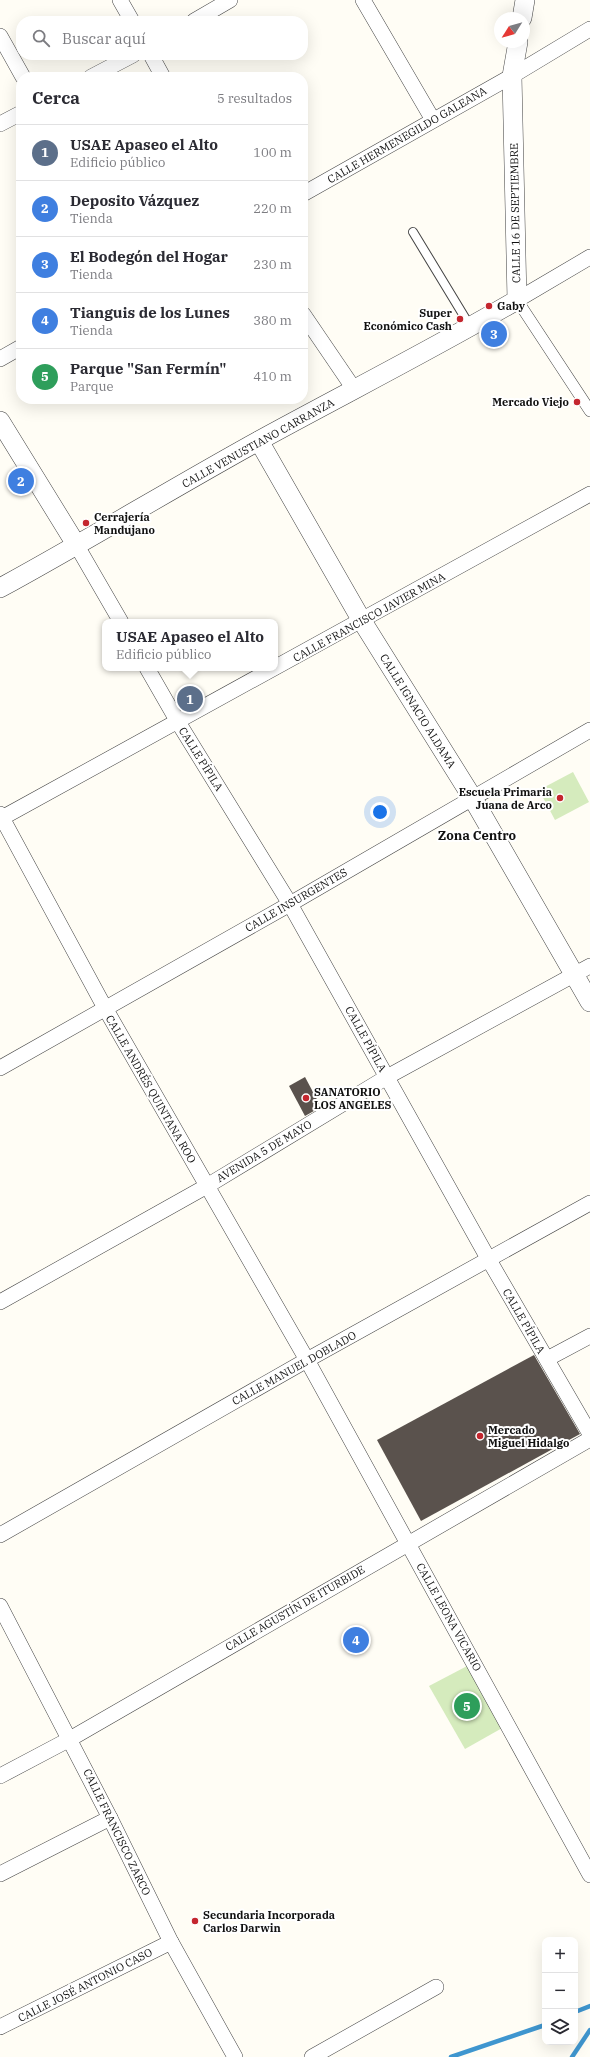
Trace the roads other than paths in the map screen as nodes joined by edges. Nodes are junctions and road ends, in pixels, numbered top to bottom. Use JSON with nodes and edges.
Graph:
{"nodes":[{"id":1,"x":120,"y":0,"type":"edge"},
{"id":2,"x":230,"y":0,"type":"edge"},
{"id":3,"x":363,"y":0,"type":"edge"},
{"id":4,"x":526,"y":0,"type":"edge"},
{"id":5,"x":523,"y":12,"type":"edge"},
{"id":6,"x":129,"y":16,"type":"edge"},
{"id":7,"x":203,"y":16,"type":"edge"},
{"id":8,"x":590,"y":29,"type":"edge"},
{"id":9,"x":0,"y":36,"type":"edge"},
{"id":10,"x":517,"y":48,"type":"edge"},
{"id":11,"x":123,"y":60,"type":"edge"},
{"id":12,"x":154,"y":60,"type":"edge"},
{"id":13,"x":20,"y":72,"type":"edge"},
{"id":14,"x":101,"y":72,"type":"edge"},
{"id":15,"x":160,"y":72,"type":"edge"},
{"id":16,"x":512,"y":76,"type":"junction"},
{"id":17,"x":16,"y":116,"type":"edge"},
{"id":18,"x":433,"y":120,"type":"junction"},
{"id":19,"x":0,"y":124,"type":"edge"},
{"id":20,"x":308,"y":191,"type":"edge"},
{"id":21,"x":412,"y":232,"type":"dead end"},
{"id":22,"x":590,"y":257,"type":"edge"},
{"id":23,"x":517,"y":300,"type":"junction"},
{"id":24,"x":308,"y":321,"type":"edge"},
{"id":25,"x":471,"y":327,"type":"junction"},
{"id":26,"x":16,"y":350,"type":"edge"},
{"id":27,"x":0,"y":358,"type":"edge"},
{"id":28,"x":354,"y":389,"type":"junction"},
{"id":29,"x":590,"y":410,"type":"edge"},
{"id":30,"x":0,"y":421,"type":"edge"},
{"id":31,"x":259,"y":440,"type":"junction"},
{"id":32,"x":590,"y":494,"type":"edge"},
{"id":33,"x":77,"y":546,"type":"junction"},
{"id":34,"x":0,"y":588,"type":"edge"},
{"id":35,"x":119,"y":619,"type":"edge"},
{"id":36,"x":362,"y":621,"type":"junction"},
{"id":37,"x":278,"y":667,"type":"edge"},
{"id":38,"x":149,"y":671,"type":"edge"},
{"id":39,"x":271,"y":671,"type":"edge"},
{"id":40,"x":178,"y":722,"type":"junction"},
{"id":41,"x":590,"y":730,"type":"edge"},
{"id":42,"x":472,"y":797,"type":"junction"},
{"id":43,"x":1,"y":817,"type":"edge"},
{"id":44,"x":290,"y":904,"type":"junction"},
{"id":45,"x":582,"y":970,"type":"edge"},
{"id":46,"x":590,"y":1002,"type":"edge"},
{"id":47,"x":105,"y":1008,"type":"junction"},
{"id":48,"x":0,"y":1068,"type":"edge"},
{"id":49,"x":387,"y":1077,"type":"junction"},
{"id":50,"x":207,"y":1186,"type":"junction"},
{"id":51,"x":590,"y":1203,"type":"edge"},
{"id":52,"x":488,"y":1260,"type":"junction"},
{"id":53,"x":0,"y":1302,"type":"edge"},
{"id":54,"x":590,"y":1336,"type":"edge"},
{"id":55,"x":307,"y":1360,"type":"junction"},
{"id":56,"x":547,"y":1360,"type":"junction"},
{"id":57,"x":590,"y":1434,"type":"edge"},
{"id":58,"x":590,"y":1439,"type":"edge"},
{"id":59,"x":0,"y":1535,"type":"edge"},
{"id":60,"x":408,"y":1543,"type":"junction"},
{"id":61,"x":0,"y":1606,"type":"edge"},
{"id":62,"x":70,"y":1739,"type":"junction"},
{"id":63,"x":0,"y":1776,"type":"edge"},
{"id":64,"x":110,"y":1818,"type":"junction"},
{"id":65,"x":0,"y":1874,"type":"edge"},
{"id":66,"x":590,"y":1875,"type":"edge"},
{"id":67,"x":171,"y":1942,"type":"junction"},
{"id":68,"x":436,"y":1987,"type":"dead end"},
{"id":69,"x":0,"y":2027,"type":"edge"},
{"id":70,"x":235,"y":2057,"type":"edge"},
{"id":71,"x":312,"y":2057,"type":"edge"}],
"edges":[{"from":1,"to":6,"type":"street"},
{"from":2,"to":7,"type":"street"},
{"from":3,"to":18,"type":"street"},
{"from":4,"to":5,"type":"street"},
{"from":8,"to":16,"type":"street","name":"CALLE HERMENEGILDO GALEANA"},
{"from":9,"to":13,"type":"street"},
{"from":10,"to":16,"type":"street","name":"CALLE 16 DE SEPTIEMBRE"},
{"from":11,"to":14,"type":"street"},
{"from":12,"to":15,"type":"street"},
{"from":16,"to":18,"type":"street","name":"CALLE HERMENEGILDO GALEANA"},
{"from":16,"to":23,"type":"street","name":"CALLE 16 DE SEPTIEMBRE"},
{"from":17,"to":19,"type":"street"},
{"from":18,"to":20,"type":"street","name":"CALLE HERMENEGILDO GALEANA"},
{"from":21,"to":25,"type":"lane"},
{"from":22,"to":23,"type":"street"},
{"from":23,"to":25,"type":"street","name":"CALLE VENUSTIANO CARRANZA"},
{"from":23,"to":29,"type":"street"},
{"from":24,"to":28,"type":"street"},
{"from":25,"to":28,"type":"street","name":"CALLE VENUSTIANO CARRANZA"},
{"from":26,"to":27,"type":"street"},
{"from":28,"to":31,"type":"street","name":"CALLE VENUSTIANO CARRANZA"},
{"from":30,"to":33,"type":"street"},
{"from":31,"to":33,"type":"street","name":"CALLE VENUSTIANO CARRANZA"},
{"from":31,"to":36,"type":"street","name":"CALLE IGNACIO ALDAMA"},
{"from":32,"to":36,"type":"street","name":"CALLE FRANCISCO JAVIER MINA"},
{"from":33,"to":34,"type":"street","name":"CALLE VENUSTIANO CARRANZA"},
{"from":33,"to":35,"type":"street"},
{"from":36,"to":37,"type":"street","name":"CALLE FRANCISCO JAVIER MINA"},
{"from":36,"to":42,"type":"street","name":"CALLE IGNACIO ALDAMA"},
{"from":38,"to":40,"type":"street","name":"CALLE PÍPILA"},
{"from":39,"to":40,"type":"street","name":"CALLE FRANCISCO JAVIER MINA"},
{"from":40,"to":43,"type":"street","name":"CALLE FRANCISCO JAVIER MINA"},
{"from":40,"to":44,"type":"street","name":"CALLE PÍPILA"},
{"from":41,"to":42,"type":"street","name":"CALLE INSURGENTES"},
{"from":42,"to":44,"type":"street","name":"CALLE INSURGENTES"},
{"from":42,"to":45,"type":"street","name":"CALLE IGNACIO ALDAMA"},
{"from":43,"to":47,"type":"street","name":"CALLE ANDRÉS QUINTANA ROO"},
{"from":44,"to":47,"type":"street","name":"CALLE INSURGENTES"},
{"from":44,"to":49,"type":"street","name":"CALLE PÍPILA"},
{"from":45,"to":46,"type":"street","name":"CALLE IGNACIO ALDAMA"},
{"from":45,"to":49,"type":"street","name":"AVENIDA 5 DE MAYO"},
{"from":47,"to":48,"type":"street","name":"CALLE INSURGENTES"},
{"from":47,"to":50,"type":"street","name":"CALLE ANDRÉS QUINTANA ROO"},
{"from":49,"to":50,"type":"street","name":"AVENIDA 5 DE MAYO"},
{"from":49,"to":52,"type":"street","name":"CALLE PÍPILA"},
{"from":50,"to":53,"type":"street","name":"AVENIDA 5 DE MAYO"},
{"from":50,"to":55,"type":"street","name":"CALLE ANDRÉS QUINTANA ROO"},
{"from":51,"to":52,"type":"street","name":"CALLE MANUEL DOBLADO"},
{"from":52,"to":55,"type":"street","name":"CALLE MANUEL DOBLADO"},
{"from":52,"to":56,"type":"street","name":"CALLE PÍPILA"},
{"from":54,"to":56,"type":"street"},
{"from":55,"to":59,"type":"street","name":"CALLE MANUEL DOBLADO"},
{"from":55,"to":60,"type":"street","name":"CALLE LEONA VICARIO"},
{"from":56,"to":57,"type":"street","name":"CALLE PÍPILA"},
{"from":58,"to":60,"type":"street","name":"CALLE AGUSTÍN DE ITURBIDE"},
{"from":60,"to":62,"type":"street","name":"CALLE AGUSTÍN DE ITURBIDE"},
{"from":60,"to":66,"type":"street","name":"CALLE LEONA VICARIO"},
{"from":61,"to":62,"type":"street","name":"CALLE FRANCISCO ZARCO"},
{"from":62,"to":63,"type":"street","name":"CALLE AGUSTÍN DE ITURBIDE"},
{"from":62,"to":64,"type":"street","name":"CALLE FRANCISCO ZARCO"},
{"from":64,"to":65,"type":"street"},
{"from":64,"to":67,"type":"street","name":"CALLE FRANCISCO ZARCO"},
{"from":67,"to":69,"type":"street","name":"CALLE JOSÉ ANTONIO CASO"},
{"from":67,"to":70,"type":"street","name":"CALLE FRANCISCO ZARCO"},
{"from":68,"to":71,"type":"street"}]}
